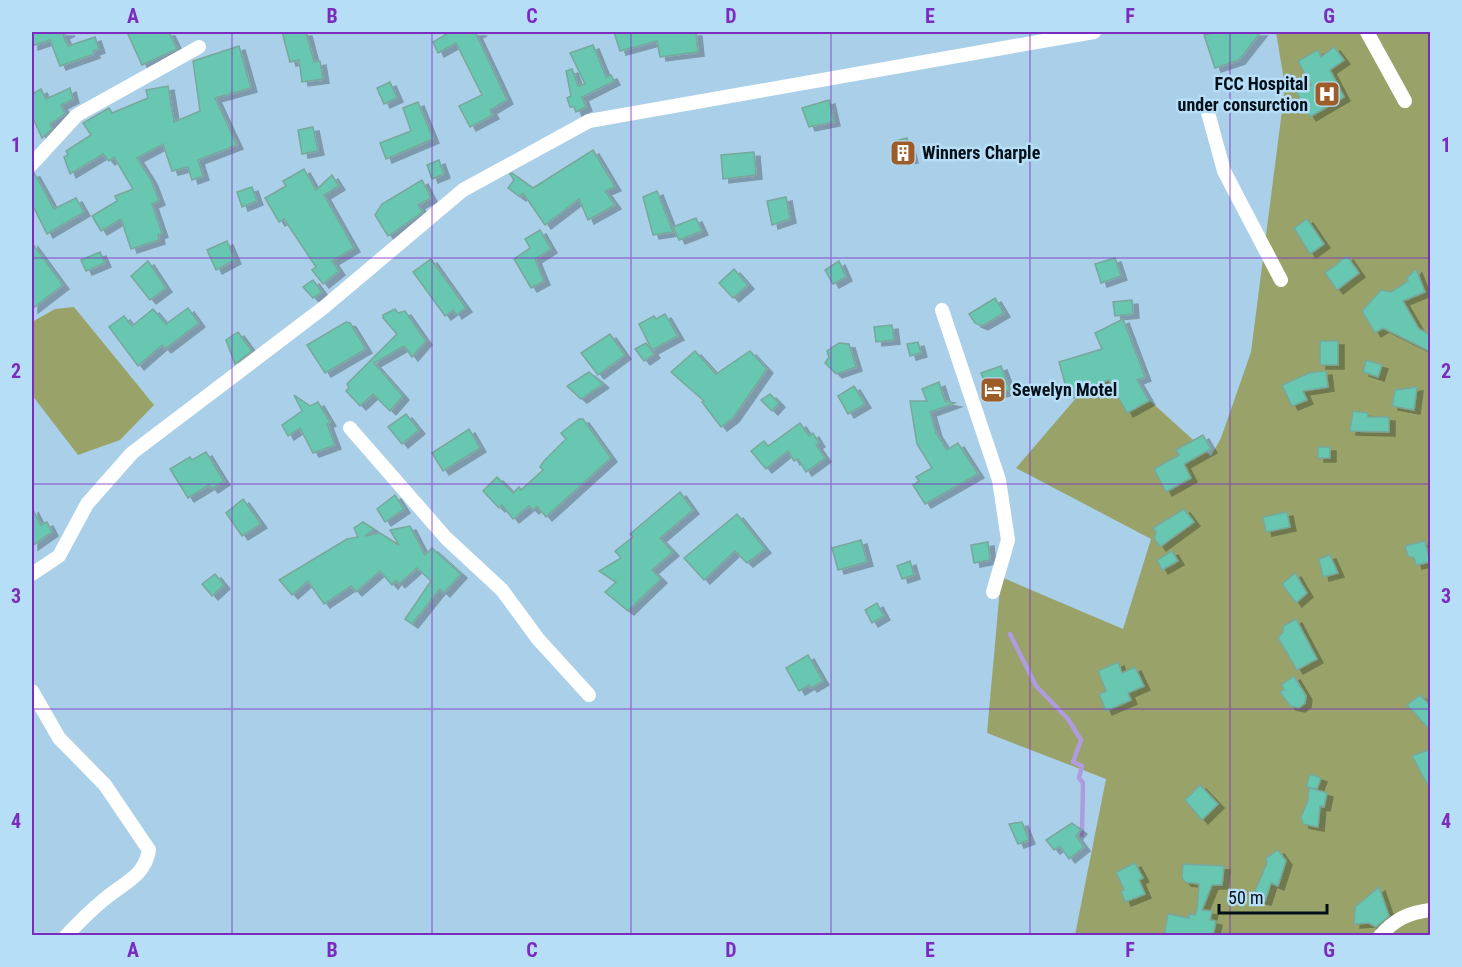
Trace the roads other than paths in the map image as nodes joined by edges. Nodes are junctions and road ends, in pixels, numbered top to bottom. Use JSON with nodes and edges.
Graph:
{"nodes":[{"id":1,"x":1094,"y":32,"type":"edge"},
{"id":2,"x":1366,"y":32,"type":"edge"},
{"id":3,"x":199,"y":47,"type":"dead end"},
{"id":4,"x":1405,"y":101,"type":"dead end"},
{"id":5,"x":1207,"y":109,"type":"dead end"},
{"id":6,"x":32,"y":164,"type":"edge"},
{"id":7,"x":1281,"y":280,"type":"dead end"},
{"id":8,"x":942,"y":310,"type":"dead end"},
{"id":9,"x":350,"y":428,"type":"dead end"},
{"id":10,"x":32,"y":574,"type":"edge"},
{"id":11,"x":993,"y":592,"type":"dead end"},
{"id":12,"x":32,"y":691,"type":"edge"},
{"id":13,"x":589,"y":695,"type":"dead end"},
{"id":14,"x":1431,"y":910,"type":"edge"},
{"id":15,"x":66,"y":936,"type":"edge"},
{"id":16,"x":1380,"y":936,"type":"edge"}],
"edges":[{"from":1,"to":10,"type":"street"},
{"from":2,"to":4,"type":"street"},
{"from":3,"to":6,"type":"street"},
{"from":5,"to":7,"type":"street"},
{"from":8,"to":11,"type":"street"},
{"from":9,"to":13,"type":"street"},
{"from":12,"to":15,"type":"street"},
{"from":14,"to":16,"type":"street"}]}
